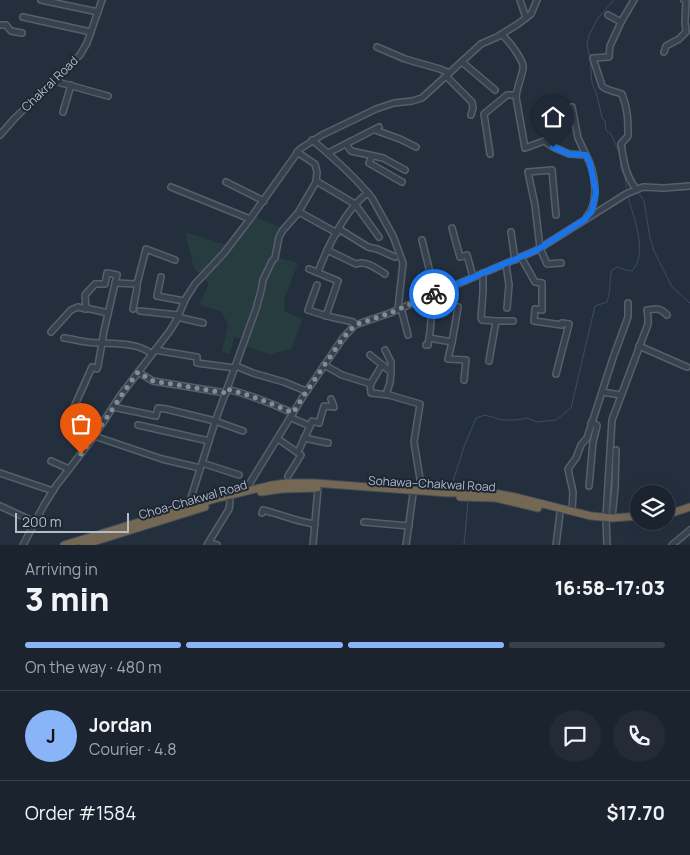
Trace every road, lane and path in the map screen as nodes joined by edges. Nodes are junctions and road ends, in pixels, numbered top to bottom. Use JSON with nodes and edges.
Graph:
{"nodes":[{"id":1,"x":41,"y":0,"type":"edge"},
{"id":2,"x":102,"y":0,"type":"edge"},
{"id":3,"x":520,"y":0,"type":"edge"},
{"id":4,"x":537,"y":0,"type":"edge"},
{"id":5,"x":634,"y":0,"type":"edge"},
{"id":6,"x":684,"y":0,"type":"edge"},
{"id":7,"x":98,"y":12,"type":"junction"},
{"id":8,"x":608,"y":16,"type":"dead end"},
{"id":9,"x":23,"y":17,"type":"dead end"},
{"id":10,"x":526,"y":18,"type":"junction"},
{"id":11,"x":621,"y":22,"type":"junction"},
{"id":12,"x":0,"y":26,"type":"edge"},
{"id":13,"x":91,"y":32,"type":"junction"},
{"id":14,"x":22,"y":33,"type":"dead end"},
{"id":15,"x":502,"y":34,"type":"junction"},
{"id":16,"x":378,"y":47,"type":"dead end"},
{"id":17,"x":664,"y":52,"type":"dead end"},
{"id":18,"x":462,"y":62,"type":"junction"},
{"id":19,"x":448,"y":75,"type":"junction"},
{"id":20,"x":54,"y":81,"type":"junction"},
{"id":21,"x":71,"y":85,"type":"junction"},
{"id":22,"x":495,"y":90,"type":"dead end"},
{"id":23,"x":516,"y":95,"type":"junction"},
{"id":24,"x":108,"y":96,"type":"dead end"},
{"id":25,"x":572,"y":107,"type":"dead end"},
{"id":26,"x":63,"y":112,"type":"dead end"},
{"id":27,"x":471,"y":115,"type":"dead end"},
{"id":28,"x":0,"y":136,"type":"edge"},
{"id":29,"x":312,"y":140,"type":"junction"},
{"id":30,"x":346,"y":144,"type":"junction"},
{"id":31,"x":416,"y":147,"type":"dead end"},
{"id":32,"x":297,"y":152,"type":"junction"},
{"id":33,"x":328,"y":153,"type":"junction"},
{"id":34,"x":490,"y":154,"type":"dead end"},
{"id":35,"x":586,"y":155,"type":"junction"},
{"id":36,"x":372,"y":156,"type":"junction"},
{"id":37,"x":406,"y":170,"type":"dead end"},
{"id":38,"x":316,"y":180,"type":"junction"},
{"id":39,"x":226,"y":182,"type":"dead end"},
{"id":40,"x":402,"y":182,"type":"dead end"},
{"id":41,"x":690,"y":186,"type":"edge"},
{"id":42,"x":171,"y":187,"type":"dead end"},
{"id":43,"x":636,"y":190,"type":"junction"},
{"id":44,"x":368,"y":193,"type":"junction"},
{"id":45,"x":264,"y":201,"type":"junction"},
{"id":46,"x":355,"y":204,"type":"junction"},
{"id":47,"x":298,"y":212,"type":"junction"},
{"id":48,"x":556,"y":215,"type":"dead end"},
{"id":49,"x":250,"y":219,"type":"junction"},
{"id":50,"x":584,"y":220,"type":"junction"},
{"id":51,"x":452,"y":228,"type":"dead end"},
{"id":52,"x":338,"y":231,"type":"junction"},
{"id":53,"x":511,"y":232,"type":"dead end"},
{"id":54,"x":380,"y":237,"type":"dead end"},
{"id":55,"x":422,"y":240,"type":"dead end"},
{"id":56,"x":540,"y":248,"type":"junction"},
{"id":57,"x":327,"y":250,"type":"junction"},
{"id":58,"x":395,"y":257,"type":"dead end"},
{"id":59,"x":518,"y":258,"type":"junction"},
{"id":60,"x":175,"y":260,"type":"dead end"},
{"id":61,"x":561,"y":263,"type":"dead end"},
{"id":62,"x":506,"y":264,"type":"junction"},
{"id":63,"x":309,"y":269,"type":"dead end"},
{"id":64,"x":318,"y":272,"type":"junction"},
{"id":65,"x":483,"y":273,"type":"junction"},
{"id":66,"x":385,"y":274,"type":"dead end"},
{"id":67,"x":161,"y":277,"type":"dead end"},
{"id":68,"x":473,"y":277,"type":"junction"},
{"id":69,"x":115,"y":283,"type":"junction"},
{"id":70,"x":137,"y":284,"type":"junction"},
{"id":71,"x":317,"y":285,"type":"dead end"},
{"id":72,"x":435,"y":293,"type":"junction"},
{"id":73,"x":429,"y":296,"type":"junction"},
{"id":74,"x":184,"y":301,"type":"junction"},
{"id":75,"x":628,"y":303,"type":"dead end"},
{"id":76,"x":458,"y":307,"type":"dead end"},
{"id":77,"x":86,"y":308,"type":"junction"},
{"id":78,"x":400,"y":308,"type":"junction"},
{"id":79,"x":508,"y":308,"type":"dead end"},
{"id":80,"x":133,"y":309,"type":"dead end"},
{"id":81,"x":140,"y":311,"type":"dead end"},
{"id":82,"x":108,"y":313,"type":"junction"},
{"id":83,"x":667,"y":314,"type":"dead end"},
{"id":84,"x":178,"y":316,"type":"junction"},
{"id":85,"x":326,"y":316,"type":"junction"},
{"id":86,"x":496,"y":321,"type":"junction"},
{"id":87,"x":514,"y":321,"type":"dead end"},
{"id":88,"x":203,"y":324,"type":"dead end"},
{"id":89,"x":355,"y":325,"type":"junction"},
{"id":90,"x":50,"y":332,"type":"dead end"},
{"id":91,"x":408,"y":335,"type":"dead end"},
{"id":92,"x":64,"y":338,"type":"dead end"},
{"id":93,"x":429,"y":338,"type":"junction"},
{"id":94,"x":452,"y":342,"type":"junction"},
{"id":95,"x":102,"y":344,"type":"junction"},
{"id":96,"x":426,"y":345,"type":"dead end"},
{"id":97,"x":639,"y":346,"type":"junction"},
{"id":98,"x":385,"y":350,"type":"dead end"},
{"id":99,"x":153,"y":352,"type":"junction"},
{"id":100,"x":370,"y":355,"type":"dead end"},
{"id":101,"x":490,"y":361,"type":"dead end"},
{"id":102,"x":324,"y":365,"type":"junction"},
{"id":103,"x":382,"y":365,"type":"junction"},
{"id":104,"x":235,"y":367,"type":"junction"},
{"id":105,"x":687,"y":367,"type":"dead end"},
{"id":106,"x":138,"y":372,"type":"junction"},
{"id":107,"x":391,"y":372,"type":"junction"},
{"id":108,"x":556,"y":374,"type":"dead end"},
{"id":109,"x":464,"y":380,"type":"dead end"},
{"id":110,"x":371,"y":384,"type":"junction"},
{"id":111,"x":226,"y":391,"type":"junction"},
{"id":112,"x":306,"y":391,"type":"junction"},
{"id":113,"x":602,"y":392,"type":"junction"},
{"id":114,"x":389,"y":395,"type":"junction"},
{"id":115,"x":621,"y":395,"type":"junction"},
{"id":116,"x":331,"y":399,"type":"dead end"},
{"id":117,"x":113,"y":407,"type":"junction"},
{"id":118,"x":72,"y":410,"type":"junction"},
{"id":119,"x":294,"y":416,"type":"junction"},
{"id":120,"x":215,"y":421,"type":"junction"},
{"id":121,"x":103,"y":422,"type":"junction"},
{"id":122,"x":66,"y":424,"type":"dead end"},
{"id":123,"x":591,"y":424,"type":"junction"},
{"id":124,"x":138,"y":425,"type":"dead end"},
{"id":125,"x":310,"y":426,"type":"junction"},
{"id":126,"x":243,"y":431,"type":"dead end"},
{"id":127,"x":94,"y":436,"type":"junction"},
{"id":128,"x":304,"y":438,"type":"junction"},
{"id":129,"x":209,"y":441,"type":"junction"},
{"id":130,"x":282,"y":441,"type":"dead end"},
{"id":131,"x":328,"y":443,"type":"dead end"},
{"id":132,"x":616,"y":450,"type":"dead end"},
{"id":133,"x":298,"y":452,"type":"junction"},
{"id":134,"x":51,"y":460,"type":"dead end"},
{"id":135,"x":201,"y":466,"type":"junction"},
{"id":136,"x":69,"y":470,"type":"junction"},
{"id":137,"x":0,"y":473,"type":"edge"},
{"id":138,"x":239,"y":475,"type":"dead end"},
{"id":139,"x":288,"y":476,"type":"dead end"},
{"id":140,"x":589,"y":486,"type":"dead end"},
{"id":141,"x":314,"y":488,"type":"junction"},
{"id":142,"x":53,"y":491,"type":"junction"},
{"id":143,"x":245,"y":491,"type":"junction"},
{"id":144,"x":422,"y":491,"type":"junction"},
{"id":145,"x":413,"y":494,"type":"junction"},
{"id":146,"x":229,"y":497,"type":"junction"},
{"id":147,"x":690,"y":502,"type":"edge"},
{"id":148,"x":0,"y":506,"type":"edge"},
{"id":149,"x":188,"y":507,"type":"junction"},
{"id":150,"x":675,"y":507,"type":"edge"},
{"id":151,"x":690,"y":507,"type":"edge"},
{"id":152,"x":572,"y":511,"type":"junction"},
{"id":153,"x":675,"y":512,"type":"edge"},
{"id":154,"x":262,"y":513,"type":"dead end"},
{"id":155,"x":560,"y":513,"type":"junction"},
{"id":156,"x":630,"y":517,"type":"edge"},
{"id":157,"x":608,"y":519,"type":"junction"},
{"id":158,"x":630,"y":520,"type":"edge"},
{"id":159,"x":35,"y":522,"type":"junction"},
{"id":160,"x":364,"y":522,"type":"dead end"},
{"id":161,"x":315,"y":524,"type":"junction"},
{"id":162,"x":409,"y":526,"type":"junction"},
{"id":163,"x":690,"y":530,"type":"edge"},
{"id":164,"x":208,"y":544,"type":"edge"},
{"id":165,"x":22,"y":545,"type":"edge"},
{"id":166,"x":64,"y":545,"type":"edge"},
{"id":167,"x":84,"y":545,"type":"edge"},
{"id":168,"x":217,"y":545,"type":"edge"},
{"id":169,"x":313,"y":545,"type":"edge"},
{"id":170,"x":406,"y":545,"type":"edge"},
{"id":171,"x":556,"y":545,"type":"edge"},
{"id":172,"x":607,"y":545,"type":"edge"},
{"id":173,"x":672,"y":545,"type":"edge"}],
"edges":[{"from":1,"to":7,"type":"street"},
{"from":2,"to":7,"type":"street","name":"Chakral Road"},
{"from":3,"to":10,"type":"street"},
{"from":4,"to":10,"type":"street"},
{"from":5,"to":11,"type":"street"},
{"from":6,"to":17,"type":"street"},
{"from":7,"to":13,"type":"street","name":"Chakral Road"},
{"from":8,"to":11,"type":"street"},
{"from":9,"to":13,"type":"street"},
{"from":10,"to":15,"type":"street"},
{"from":11,"to":43,"type":"street"},
{"from":12,"to":14,"type":"street"},
{"from":13,"to":20,"type":"street","name":"Chakral Road"},
{"from":15,"to":18,"type":"street"},
{"from":15,"to":23,"type":"street"},
{"from":16,"to":19,"type":"street"},
{"from":18,"to":19,"type":"street"},
{"from":18,"to":22,"type":"street"},
{"from":19,"to":27,"type":"street"},
{"from":19,"to":29,"type":"street"},
{"from":20,"to":21,"type":"street"},
{"from":20,"to":28,"type":"street","name":"Chakral Road"},
{"from":21,"to":24,"type":"street"},
{"from":21,"to":26,"type":"street"},
{"from":23,"to":34,"type":"street"},
{"from":23,"to":35,"type":"street"},
{"from":25,"to":35,"type":"street"},
{"from":29,"to":32,"type":"street"},
{"from":29,"to":33,"type":"street"},
{"from":30,"to":31,"type":"street"},
{"from":30,"to":33,"type":"street"},
{"from":30,"to":36,"type":"street"},
{"from":32,"to":38,"type":"street"},
{"from":32,"to":45,"type":"street"},
{"from":33,"to":44,"type":"street"},
{"from":35,"to":50,"type":"street"},
{"from":36,"to":37,"type":"street"},
{"from":36,"to":40,"type":"street"},
{"from":38,"to":46,"type":"street"},
{"from":38,"to":47,"type":"street"},
{"from":39,"to":45,"type":"street"},
{"from":41,"to":43,"type":"street"},
{"from":42,"to":49,"type":"street"},
{"from":43,"to":50,"type":"street"},
{"from":44,"to":46,"type":"street"},
{"from":44,"to":78,"type":"street"},
{"from":45,"to":49,"type":"street"},
{"from":46,"to":52,"type":"street"},
{"from":46,"to":54,"type":"street"},
{"from":47,"to":52,"type":"street"},
{"from":47,"to":104,"type":"street"},
{"from":48,"to":56,"type":"street"},
{"from":49,"to":74,"type":"street"},
{"from":50,"to":56,"type":"street"},
{"from":51,"to":68,"type":"street"},
{"from":52,"to":57,"type":"street"},
{"from":52,"to":58,"type":"street"},
{"from":53,"to":59,"type":"street"},
{"from":55,"to":72,"type":"street"},
{"from":56,"to":59,"type":"street"},
{"from":56,"to":61,"type":"street"},
{"from":57,"to":64,"type":"street"},
{"from":57,"to":66,"type":"street"},
{"from":59,"to":62,"type":"street"},
{"from":59,"to":108,"type":"street"},
{"from":60,"to":70,"type":"street"},
{"from":62,"to":65,"type":"street"},
{"from":62,"to":79,"type":"street"},
{"from":63,"to":64,"type":"street"},
{"from":64,"to":85,"type":"street"},
{"from":65,"to":68,"type":"street"},
{"from":65,"to":86,"type":"street"},
{"from":67,"to":74,"type":"street"},
{"from":68,"to":72,"type":"street"},
{"from":69,"to":70,"type":"street"},
{"from":69,"to":77,"type":"street"},
{"from":69,"to":82,"type":"street"},
{"from":70,"to":80,"type":"street"},
{"from":71,"to":85,"type":"street"},
{"from":72,"to":73,"type":"street"},
{"from":73,"to":78,"type":"street"},
{"from":73,"to":93,"type":"street"},
{"from":74,"to":84,"type":"street"},
{"from":75,"to":113,"type":"street"},
{"from":76,"to":94,"type":"street"},
{"from":77,"to":82,"type":"street"},
{"from":77,"to":90,"type":"street"},
{"from":78,"to":89,"type":"street"},
{"from":78,"to":91,"type":"street"},
{"from":81,"to":84,"type":"street"},
{"from":82,"to":95,"type":"street"},
{"from":83,"to":97,"type":"street"},
{"from":84,"to":88,"type":"street"},
{"from":84,"to":99,"type":"street"},
{"from":85,"to":89,"type":"street"},
{"from":86,"to":87,"type":"street"},
{"from":86,"to":101,"type":"street"},
{"from":89,"to":102,"type":"street"},
{"from":92,"to":95,"type":"street"},
{"from":93,"to":94,"type":"street"},
{"from":93,"to":96,"type":"street"},
{"from":94,"to":109,"type":"street"},
{"from":95,"to":99,"type":"street"},
{"from":95,"to":118,"type":"street"},
{"from":97,"to":105,"type":"street"},
{"from":97,"to":115,"type":"street"},
{"from":98,"to":107,"type":"street"},
{"from":99,"to":104,"type":"street"},
{"from":99,"to":106,"type":"street"},
{"from":100,"to":103,"type":"street"},
{"from":102,"to":110,"type":"street"},
{"from":102,"to":112,"type":"street"},
{"from":103,"to":107,"type":"street"},
{"from":103,"to":110,"type":"street"},
{"from":104,"to":111,"type":"street"},
{"from":104,"to":112,"type":"street"},
{"from":106,"to":111,"type":"street"},
{"from":106,"to":117,"type":"street"},
{"from":107,"to":114,"type":"street"},
{"from":110,"to":114,"type":"street"},
{"from":111,"to":119,"type":"street"},
{"from":111,"to":120,"type":"street"},
{"from":112,"to":119,"type":"street"},
{"from":113,"to":115,"type":"street"},
{"from":113,"to":123,"type":"street"},
{"from":114,"to":144,"type":"street"},
{"from":115,"to":157,"type":"street"},
{"from":116,"to":125,"type":"street"},
{"from":117,"to":120,"type":"street"},
{"from":117,"to":121,"type":"street"},
{"from":118,"to":121,"type":"street"},
{"from":118,"to":122,"type":"street"},
{"from":119,"to":125,"type":"street"},
{"from":119,"to":143,"type":"street"},
{"from":120,"to":126,"type":"street"},
{"from":120,"to":129,"type":"street"},
{"from":121,"to":127,"type":"street"},
{"from":123,"to":140,"type":"street"},
{"from":123,"to":152,"type":"street"},
{"from":124,"to":129,"type":"street"},
{"from":125,"to":128,"type":"street"},
{"from":127,"to":135,"type":"street"},
{"from":127,"to":136,"type":"street"},
{"from":128,"to":131,"type":"street"},
{"from":128,"to":133,"type":"street"},
{"from":129,"to":135,"type":"street"},
{"from":130,"to":133,"type":"street"},
{"from":132,"to":157,"type":"street"},
{"from":133,"to":139,"type":"street"},
{"from":134,"to":136,"type":"street"},
{"from":135,"to":138,"type":"street"},
{"from":135,"to":149,"type":"street"},
{"from":136,"to":142,"type":"street"},
{"from":137,"to":142,"type":"street"},
{"from":141,"to":145,"type":"highway","name":"Sohawa–Chakwal Road"},
{"from":141,"to":146,"type":"highway","name":"Choa-Chakwal Road"},
{"from":141,"to":161,"type":"street"},
{"from":142,"to":159,"type":"street"},
{"from":143,"to":144,"type":"highway"},
{"from":143,"to":146,"type":"highway"},
{"from":144,"to":152,"type":"highway"},
{"from":145,"to":155,"type":"highway","name":"Sohawa–Chakwal Road"},
{"from":145,"to":162,"type":"street"},
{"from":146,"to":149,"type":"highway"},
{"from":146,"to":164,"type":"street"},
{"from":146,"to":167,"type":"highway","name":"Choa-Chakwal Road"},
{"from":147,"to":150,"type":"highway"},
{"from":148,"to":159,"type":"street"},
{"from":149,"to":166,"type":"highway"},
{"from":151,"to":153,"type":"highway"},
{"from":152,"to":157,"type":"highway"},
{"from":154,"to":161,"type":"street"},
{"from":155,"to":157,"type":"highway","name":"Sohawa–Chakwal Road"},
{"from":155,"to":171,"type":"street"},
{"from":156,"to":157,"type":"highway"},
{"from":157,"to":158,"type":"highway","name":"Sohawa–Chakwal Road"},
{"from":157,"to":172,"type":"street"},
{"from":159,"to":165,"type":"street"},
{"from":160,"to":162,"type":"street"},
{"from":161,"to":169,"type":"street"},
{"from":162,"to":170,"type":"street"},
{"from":163,"to":173,"type":"street"},
{"from":164,"to":168,"type":"street"}]}
